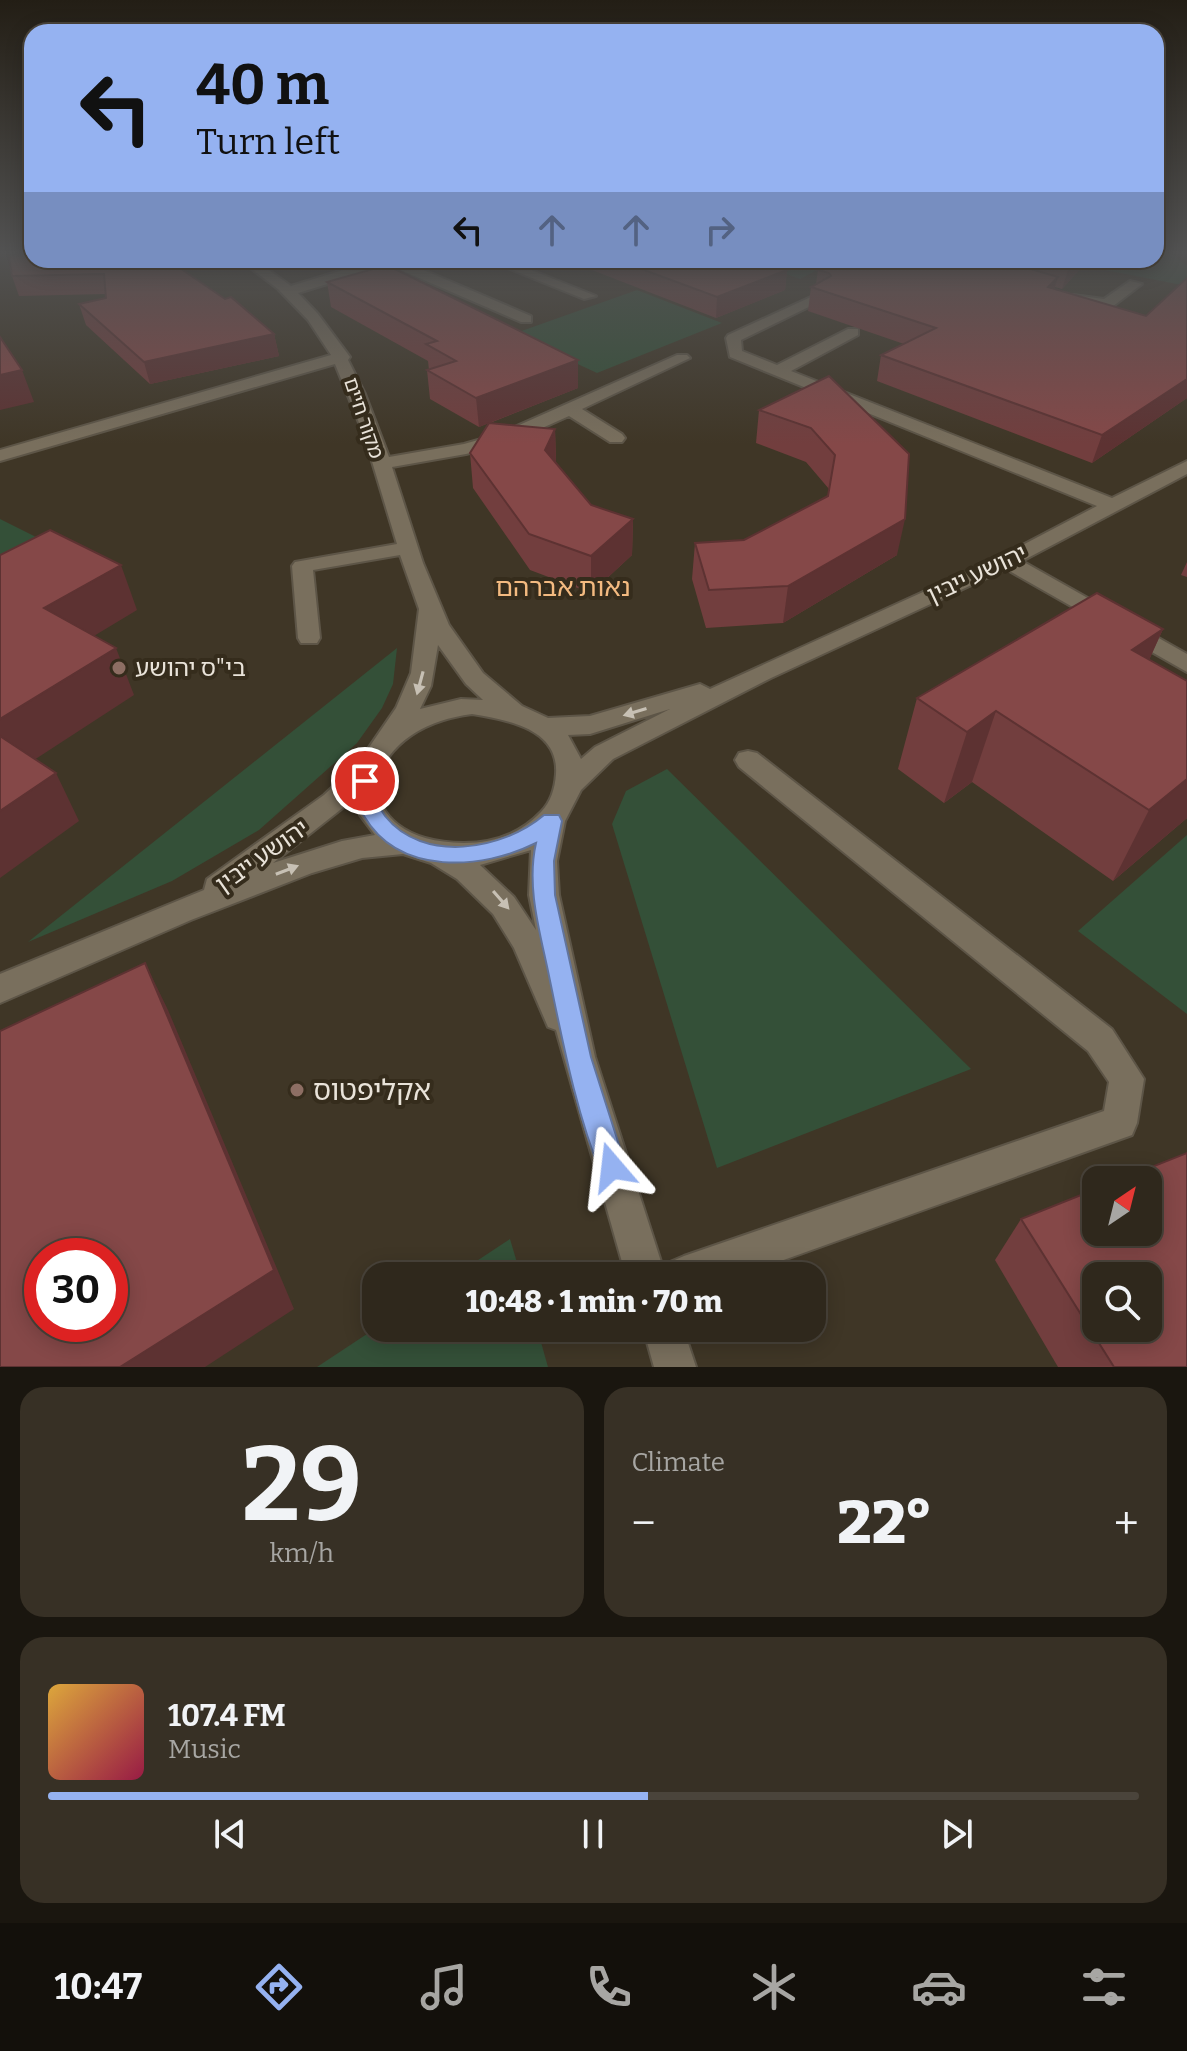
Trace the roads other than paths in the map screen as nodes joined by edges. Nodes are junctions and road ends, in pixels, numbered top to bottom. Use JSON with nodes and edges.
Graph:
{"nodes":[{"id":1,"x":310,"y":317,"type":"edge"},
{"id":2,"x":521,"y":317,"type":"edge"},
{"id":3,"x":779,"y":317,"type":"edge"},
{"id":4,"x":526,"y":319,"type":"dead end"},
{"id":5,"x":853,"y":332,"type":"edge"},
{"id":6,"x":342,"y":357,"type":"junction"},
{"id":7,"x":682,"y":358,"type":"dead end"},
{"id":8,"x":778,"y":371,"type":"junction"},
{"id":9,"x":570,"y":409,"type":"junction"},
{"id":10,"x":616,"y":438,"type":"dead end"},
{"id":11,"x":0,"y":456,"type":"edge"},
{"id":12,"x":380,"y":464,"type":"junction"},
{"id":13,"x":1187,"y":467,"type":"edge"},
{"id":14,"x":1114,"y":506,"type":"junction"},
{"id":15,"x":408,"y":548,"type":"junction"},
{"id":16,"x":1007,"y":561,"type":"junction"},
{"id":17,"x":429,"y":611,"type":"junction"},
{"id":18,"x":309,"y":638,"type":"dead end"},
{"id":19,"x":1187,"y":664,"type":"edge"},
{"id":20,"x":763,"y":673,"type":"junction"},
{"id":21,"x":520,"y":713,"type":"junction"},
{"id":22,"x":547,"y":727,"type":"junction"},
{"id":23,"x":375,"y":756,"type":"junction"},
{"id":24,"x":748,"y":760,"type":"dead end"},
{"id":25,"x":572,"y":783,"type":"junction"},
{"id":26,"x":551,"y":821,"type":"junction"},
{"id":27,"x":405,"y":843,"type":"junction"},
{"id":28,"x":438,"y":854,"type":"junction"},
{"id":29,"x":188,"y":908,"type":"junction"},
{"id":30,"x":0,"y":989,"type":"edge"},
{"id":31,"x":578,"y":1057,"type":"junction"},
{"id":32,"x":642,"y":1262,"type":"edge"},
{"id":33,"x":724,"y":1262,"type":"edge"},
{"id":34,"x":667,"y":1342,"type":"edge"},
{"id":35,"x":675,"y":1367,"type":"edge"}],
"edges":[{"from":1,"to":6,"type":"street","name":"מקור חיים"},
{"from":2,"to":4,"type":"street"},
{"from":3,"to":8,"type":"street"},
{"from":5,"to":8,"type":"street"},
{"from":6,"to":11,"type":"street"},
{"from":6,"to":12,"type":"street","name":"מקור חיים"},
{"from":7,"to":9,"type":"street"},
{"from":8,"to":14,"type":"street"},
{"from":9,"to":10,"type":"street"},
{"from":9,"to":12,"type":"street"},
{"from":12,"to":15,"type":"street","name":"מקור חיים"},
{"from":13,"to":14,"type":"street","name":"יהושע ייבין"},
{"from":14,"to":16,"type":"street","name":"יהושע ייבין"},
{"from":15,"to":17,"type":"street","name":"מקור חיים"},
{"from":15,"to":18,"type":"street"},
{"from":16,"to":19,"type":"street"},
{"from":16,"to":20,"type":"street","name":"יהושע ייבין"},
{"from":17,"to":21,"type":"street","name":"מקור חיים"},
{"from":17,"to":23,"type":"street","name":"מקור חיים","one_way":true},
{"from":20,"to":22,"type":"street","name":"יהושע ייבין","one_way":true},
{"from":20,"to":25,"type":"street","name":"יהושע ייבין"},
{"from":21,"to":22,"type":"street"},
{"from":21,"to":23,"type":"street"},
{"from":22,"to":25,"type":"street"},
{"from":23,"to":27,"type":"street"},
{"from":23,"to":29,"type":"street","name":"יהושע ייבין"},
{"from":24,"to":33,"type":"street"},
{"from":25,"to":26,"type":"street"},
{"from":26,"to":28,"type":"street"},
{"from":26,"to":31,"type":"street"},
{"from":27,"to":28,"type":"street"},
{"from":29,"to":27,"type":"street","name":"יהושע ייבין","one_way":true},
{"from":28,"to":31,"type":"street","one_way":true},
{"from":29,"to":30,"type":"street","name":"יהושע ייבין"},
{"from":31,"to":32,"type":"street"},
{"from":34,"to":35,"type":"street"}]}
